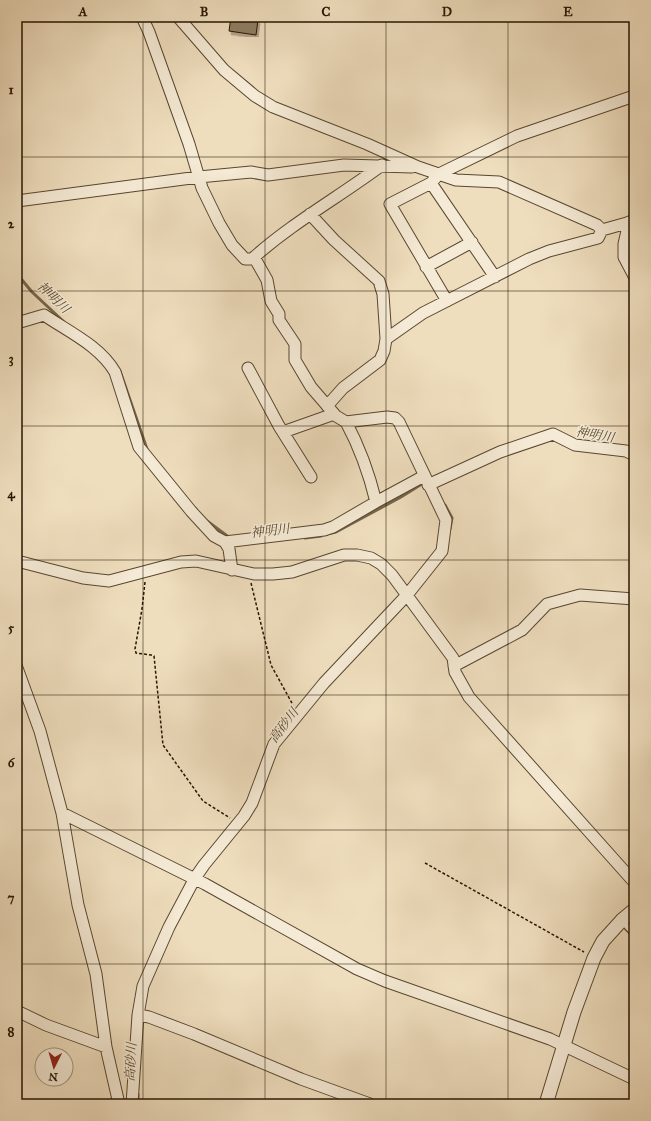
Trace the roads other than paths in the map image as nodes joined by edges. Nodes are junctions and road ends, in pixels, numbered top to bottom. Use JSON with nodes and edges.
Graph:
{"nodes":[{"id":1,"x":142,"y":17,"type":"edge"},
{"id":2,"x":178,"y":17,"type":"edge"},
{"id":3,"x":634,"y":96,"type":"edge"},
{"id":4,"x":382,"y":165,"type":"junction"},
{"id":5,"x":418,"y":167,"type":"junction"},
{"id":6,"x":199,"y":177,"type":"junction"},
{"id":7,"x":435,"y":178,"type":"junction"},
{"id":8,"x":17,"y":201,"type":"edge"},
{"id":9,"x":310,"y":214,"type":"junction"},
{"id":10,"x":631,"y":222,"type":"edge"},
{"id":11,"x":602,"y":230,"type":"junction"},
{"id":12,"x":472,"y":242,"type":"junction"},
{"id":13,"x":254,"y":257,"type":"junction"},
{"id":14,"x":426,"y":267,"type":"junction"},
{"id":15,"x":634,"y":276,"type":"edge"},
{"id":16,"x":495,"y":277,"type":"junction"},
{"id":17,"x":447,"y":301,"type":"junction"},
{"id":18,"x":17,"y":323,"type":"edge"},
{"id":19,"x":386,"y":339,"type":"junction"},
{"id":20,"x":248,"y":368,"type":"dead end"},
{"id":21,"x":330,"y":410,"type":"junction"},
{"id":22,"x":346,"y":422,"type":"junction"},
{"id":23,"x":283,"y":432,"type":"junction"},
{"id":24,"x":634,"y":455,"type":"edge"},
{"id":25,"x":311,"y":476,"type":"dead end"},
{"id":26,"x":426,"y":481,"type":"junction"},
{"id":27,"x":376,"y":502,"type":"junction"},
{"id":28,"x":225,"y":542,"type":"junction"},
{"id":29,"x":17,"y":561,"type":"edge"},
{"id":30,"x":232,"y":570,"type":"junction"},
{"id":31,"x":407,"y":595,"type":"junction"},
{"id":32,"x":634,"y":599,"type":"edge"},
{"id":33,"x":454,"y":666,"type":"junction"},
{"id":34,"x":17,"y":668,"type":"edge"},
{"id":35,"x":62,"y":813,"type":"junction"},
{"id":36,"x":195,"y":878,"type":"junction"},
{"id":37,"x":634,"y":882,"type":"edge"},
{"id":38,"x":634,"y":910,"type":"edge"},
{"id":39,"x":622,"y":920,"type":"junction"},
{"id":40,"x":634,"y":934,"type":"edge"},
{"id":41,"x":17,"y":1011,"type":"edge"},
{"id":42,"x":138,"y":1016,"type":"junction"},
{"id":43,"x":563,"y":1045,"type":"junction"},
{"id":44,"x":106,"y":1048,"type":"junction"},
{"id":45,"x":634,"y":1079,"type":"edge"},
{"id":46,"x":119,"y":1104,"type":"edge"},
{"id":47,"x":132,"y":1104,"type":"edge"},
{"id":48,"x":370,"y":1104,"type":"edge"},
{"id":49,"x":546,"y":1104,"type":"edge"}],
"edges":[{"from":1,"to":6,"type":"street"},
{"from":2,"to":5,"type":"street"},
{"from":3,"to":7,"type":"street"},
{"from":4,"to":5,"type":"street"},
{"from":4,"to":6,"type":"street"},
{"from":4,"to":9,"type":"street"},
{"from":5,"to":7,"type":"street"},
{"from":6,"to":8,"type":"street"},
{"from":6,"to":13,"type":"street"},
{"from":7,"to":11,"type":"street"},
{"from":7,"to":12,"type":"street"},
{"from":7,"to":14,"type":"street"},
{"from":9,"to":13,"type":"street"},
{"from":9,"to":19,"type":"street"},
{"from":10,"to":11,"type":"street"},
{"from":10,"to":15,"type":"street"},
{"from":11,"to":16,"type":"street"},
{"from":12,"to":14,"type":"street"},
{"from":12,"to":16,"type":"street"},
{"from":13,"to":21,"type":"street"},
{"from":14,"to":17,"type":"street"},
{"from":16,"to":17,"type":"street"},
{"from":17,"to":19,"type":"street"},
{"from":18,"to":28,"type":"street"},
{"from":19,"to":21,"type":"street"},
{"from":20,"to":23,"type":"street"},
{"from":21,"to":22,"type":"street"},
{"from":21,"to":23,"type":"street"},
{"from":22,"to":26,"type":"street"},
{"from":22,"to":27,"type":"street"},
{"from":23,"to":25,"type":"street"},
{"from":24,"to":26,"type":"street"},
{"from":26,"to":27,"type":"street"},
{"from":26,"to":31,"type":"street"},
{"from":27,"to":28,"type":"street"},
{"from":28,"to":30,"type":"street"},
{"from":29,"to":30,"type":"street"},
{"from":30,"to":31,"type":"street"},
{"from":31,"to":33,"type":"street"},
{"from":31,"to":36,"type":"street"},
{"from":32,"to":33,"type":"street"},
{"from":33,"to":37,"type":"street"},
{"from":34,"to":35,"type":"street"},
{"from":35,"to":36,"type":"street"},
{"from":35,"to":44,"type":"street"},
{"from":36,"to":42,"type":"street"},
{"from":36,"to":43,"type":"street"},
{"from":38,"to":39,"type":"street"},
{"from":39,"to":40,"type":"lane"},
{"from":39,"to":43,"type":"street"},
{"from":41,"to":44,"type":"street"},
{"from":42,"to":47,"type":"street"},
{"from":42,"to":48,"type":"street"},
{"from":43,"to":45,"type":"street"},
{"from":43,"to":49,"type":"street"},
{"from":44,"to":46,"type":"street"}]}
